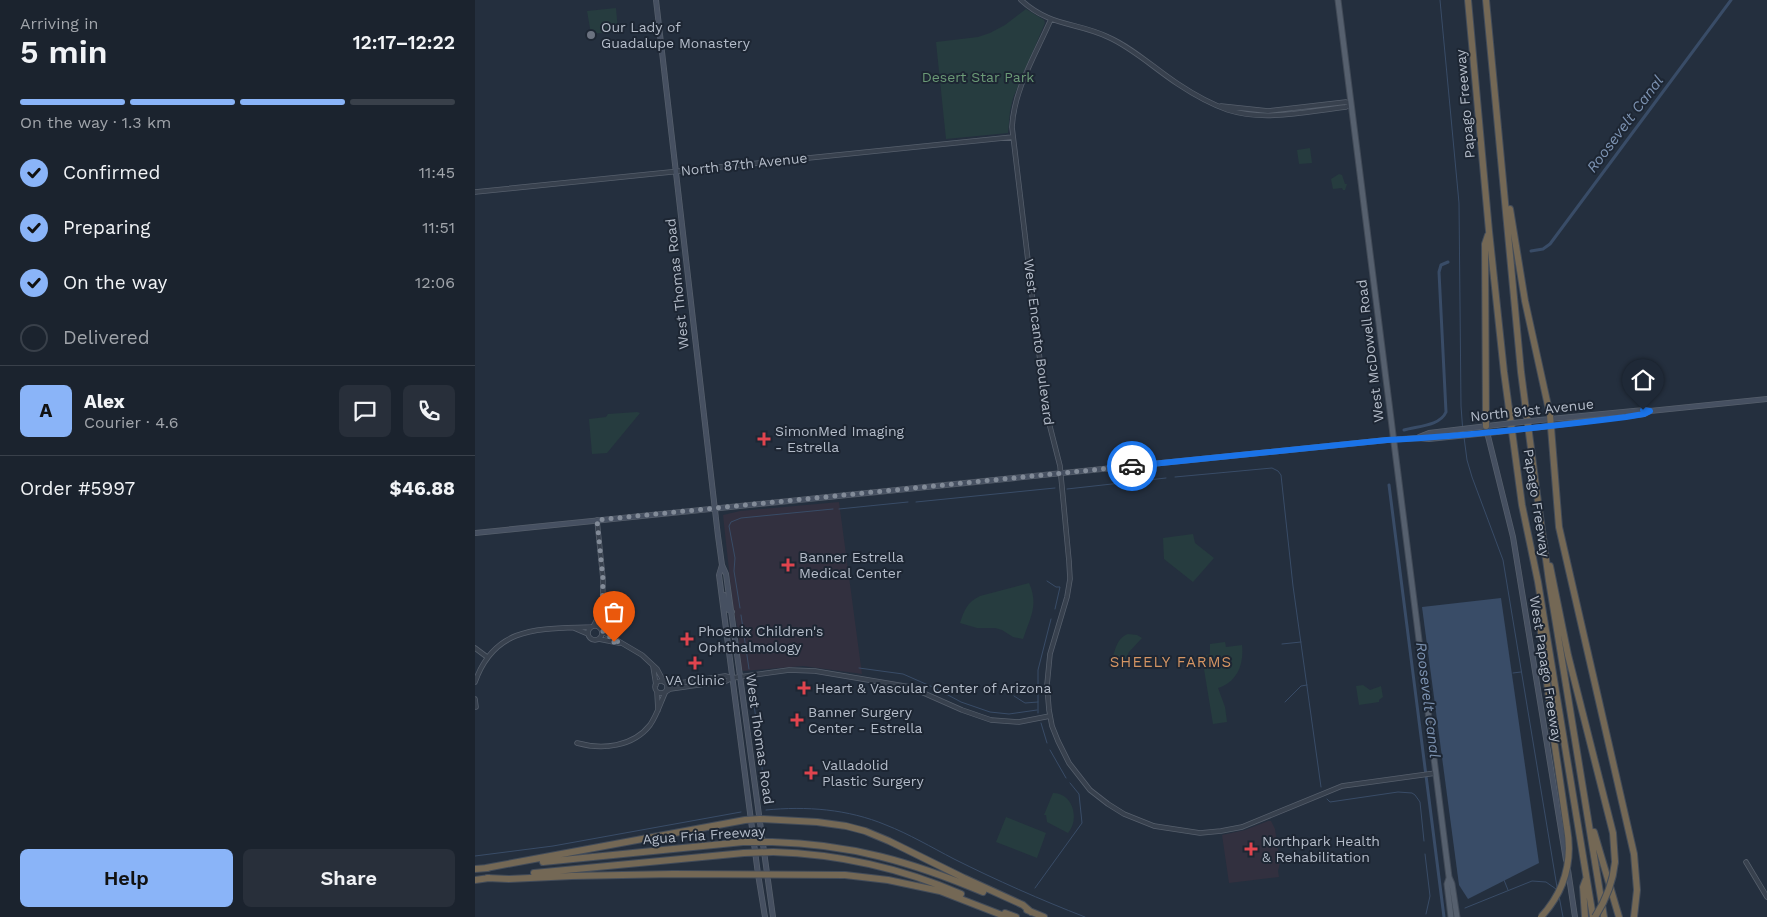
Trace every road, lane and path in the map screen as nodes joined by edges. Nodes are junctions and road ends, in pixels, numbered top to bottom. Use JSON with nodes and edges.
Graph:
{"nodes":[{"id":1,"x":656,"y":0,"type":"edge"},
{"id":2,"x":1021,"y":0,"type":"edge"},
{"id":3,"x":1338,"y":0,"type":"edge"},
{"id":4,"x":1468,"y":0,"type":"edge"},
{"id":5,"x":1486,"y":0,"type":"edge"},
{"id":6,"x":1051,"y":19,"type":"junction"},
{"id":7,"x":1351,"y":104,"type":"junction"},
{"id":8,"x":1013,"y":137,"type":"junction"},
{"id":9,"x":676,"y":170,"type":"junction"},
{"id":10,"x":1503,"y":170,"type":"junction"},
{"id":11,"x":475,"y":192,"type":"edge"},
{"id":12,"x":1489,"y":231,"type":"junction"},
{"id":13,"x":1767,"y":399,"type":"edge"},
{"id":14,"x":1551,"y":422,"type":"junction"},
{"id":15,"x":1487,"y":430,"type":"junction"},
{"id":16,"x":1418,"y":438,"type":"junction"},
{"id":17,"x":1393,"y":440,"type":"junction"},
{"id":18,"x":1061,"y":474,"type":"junction"},
{"id":19,"x":714,"y":508,"type":"junction"},
{"id":20,"x":597,"y":520,"type":"junction"},
{"id":21,"x":475,"y":533,"type":"edge"},
{"id":22,"x":1544,"y":545,"type":"junction"},
{"id":23,"x":1530,"y":547,"type":"junction"},
{"id":24,"x":722,"y":565,"type":"junction"},
{"id":25,"x":721,"y":590,"type":"junction"},
{"id":26,"x":602,"y":610,"type":"junction"},
{"id":27,"x":732,"y":612,"type":"junction"},
{"id":28,"x":592,"y":626,"type":"junction"},
{"id":29,"x":574,"y":628,"type":"junction"},
{"id":30,"x":602,"y":631,"type":"junction"},
{"id":31,"x":727,"y":631,"type":"junction"},
{"id":32,"x":588,"y":634,"type":"junction"},
{"id":33,"x":599,"y":639,"type":"junction"},
{"id":34,"x":620,"y":643,"type":"junction"},
{"id":35,"x":475,"y":648,"type":"edge"},
{"id":36,"x":487,"y":657,"type":"junction"},
{"id":37,"x":653,"y":666,"type":"junction"},
{"id":38,"x":740,"y":677,"type":"junction"},
{"id":39,"x":706,"y":678,"type":"junction"},
{"id":40,"x":733,"y":678,"type":"junction"},
{"id":41,"x":664,"y":681,"type":"junction"},
{"id":42,"x":475,"y":682,"type":"edge"},
{"id":43,"x":656,"y":684,"type":"junction"},
{"id":44,"x":686,"y":687,"type":"junction"},
{"id":45,"x":657,"y":692,"type":"junction"},
{"id":46,"x":666,"y":692,"type":"junction"},
{"id":47,"x":475,"y":699,"type":"edge"},
{"id":48,"x":476,"y":707,"type":"edge"},
{"id":49,"x":658,"y":710,"type":"junction"},
{"id":50,"x":1050,"y":716,"type":"junction"},
{"id":51,"x":741,"y":740,"type":"junction"},
{"id":52,"x":749,"y":742,"type":"junction"},
{"id":53,"x":577,"y":743,"type":"dead end"},
{"id":54,"x":1436,"y":773,"type":"junction"},
{"id":55,"x":751,"y":819,"type":"junction"},
{"id":56,"x":760,"y":819,"type":"junction"},
{"id":57,"x":1589,"y":822,"type":"junction"},
{"id":58,"x":1746,"y":862,"type":"dead end"},
{"id":59,"x":486,"y":868,"type":"junction"},
{"id":60,"x":475,"y":869,"type":"edge"},
{"id":61,"x":758,"y":874,"type":"junction"},
{"id":62,"x":768,"y":874,"type":"junction"},
{"id":63,"x":1449,"y":877,"type":"junction"},
{"id":64,"x":487,"y":878,"type":"junction"},
{"id":65,"x":1586,"y":878,"type":"junction"},
{"id":66,"x":475,"y":880,"type":"edge"},
{"id":67,"x":1767,"y":897,"type":"edge"},
{"id":68,"x":1031,"y":912,"type":"junction"},
{"id":69,"x":765,"y":917,"type":"edge"},
{"id":70,"x":773,"y":917,"type":"edge"},
{"id":71,"x":1007,"y":917,"type":"edge"},
{"id":72,"x":1016,"y":917,"type":"edge"},
{"id":73,"x":1043,"y":917,"type":"edge"},
{"id":74,"x":1451,"y":917,"type":"edge"},
{"id":75,"x":1457,"y":917,"type":"edge"},
{"id":76,"x":1541,"y":917,"type":"edge"},
{"id":77,"x":1575,"y":917,"type":"edge"},
{"id":78,"x":1585,"y":917,"type":"edge"},
{"id":79,"x":1594,"y":917,"type":"edge"},
{"id":80,"x":1604,"y":917,"type":"edge"},
{"id":81,"x":1619,"y":917,"type":"edge"},
{"id":82,"x":1634,"y":917,"type":"edge"}],
"edges":[{"from":1,"to":9,"type":"main road","name":"West Thomas Road"},
{"from":2,"to":6,"type":"street"},
{"from":3,"to":7,"type":"main road","name":"West McDowell Road"},
{"from":4,"to":12,"type":"highway","name":"Papago Freeway"},
{"from":5,"to":10,"type":"highway","name":"Papago Freeway"},
{"from":6,"to":7,"type":"street"},
{"from":6,"to":8,"type":"street","name":"West Encanto Boulevard"},
{"from":7,"to":17,"type":"main road","name":"West McDowell Road"},
{"from":8,"to":9,"type":"street","name":"North 87th Avenue"},
{"from":8,"to":18,"type":"street","name":"West Encanto Boulevard"},
{"from":9,"to":11,"type":"street","name":"North 87th Avenue"},
{"from":9,"to":19,"type":"main road","name":"West Thomas Road"},
{"from":10,"to":14,"type":"highway"},
{"from":10,"to":22,"type":"highway","name":"Papago Freeway"},
{"from":12,"to":15,"type":"highway"},
{"from":12,"to":23,"type":"highway","name":"Papago Freeway"},
{"from":13,"to":14,"type":"main road","name":"North 91st Avenue"},
{"from":14,"to":15,"type":"main road","name":"North 91st Avenue","bridge":true},
{"from":14,"to":15,"type":"main road","name":"North 91st Avenue","bridge":true},
{"from":14,"to":82,"type":"highway"},
{"from":15,"to":16,"type":"main road","name":"North 91st Avenue"},
{"from":15,"to":16,"type":"main road","name":"North 91st Avenue"},
{"from":15,"to":77,"type":"main road","name":"West Papago Freeway"},
{"from":16,"to":17,"type":"main road","name":"North 91st Avenue"},
{"from":17,"to":18,"type":"main road","name":"North 91st Avenue"},
{"from":17,"to":54,"type":"main road","name":"West McDowell Road"},
{"from":18,"to":19,"type":"main road","name":"North 91st Avenue"},
{"from":18,"to":50,"type":"street","name":"West Encanto Boulevard"},
{"from":19,"to":20,"type":"main road","name":"North 91st Avenue"},
{"from":19,"to":24,"type":"main road","name":"West Thomas Road"},
{"from":20,"to":21,"type":"main road","name":"North 91st Avenue"},
{"from":20,"to":26,"type":"street"},
{"from":22,"to":57,"type":"highway","name":"Papago Freeway"},
{"from":22,"to":79,"type":"highway","bridge":true},
{"from":23,"to":65,"type":"highway","name":"Papago Freeway"},
{"from":23,"to":76,"type":"highway","bridge":true},
{"from":24,"to":25,"type":"main road","name":"West Thomas Road"},
{"from":24,"to":27,"type":"main road","name":"West Thomas Road"},
{"from":25,"to":27,"type":"main road"},
{"from":25,"to":31,"type":"main road","name":"West Thomas Road"},
{"from":26,"to":28,"type":"street"},
{"from":26,"to":30,"type":"street"},
{"from":27,"to":31,"type":"main road"},
{"from":27,"to":38,"type":"main road","name":"West Thomas Road"},
{"from":28,"to":29,"type":"street"},
{"from":28,"to":30,"type":"street"},
{"from":28,"to":32,"type":"street"},
{"from":29,"to":32,"type":"street"},
{"from":29,"to":36,"type":"street"},
{"from":30,"to":33,"type":"street"},
{"from":30,"to":34,"type":"street"},
{"from":31,"to":40,"type":"main road","name":"West Thomas Road"},
{"from":32,"to":33,"type":"street"},
{"from":33,"to":34,"type":"street"},
{"from":34,"to":37,"type":"street"},
{"from":35,"to":36,"type":"street"},
{"from":36,"to":42,"type":"street"},
{"from":37,"to":41,"type":"street"},
{"from":37,"to":43,"type":"street"},
{"from":38,"to":40,"type":"street"},
{"from":38,"to":50,"type":"street"},
{"from":38,"to":52,"type":"main road","name":"West Thomas Road"},
{"from":39,"to":40,"type":"street"},
{"from":39,"to":41,"type":"street"},
{"from":39,"to":44,"type":"street"},
{"from":40,"to":44,"type":"street"},
{"from":40,"to":51,"type":"main road","name":"West Thomas Road"},
{"from":41,"to":43,"type":"street"},
{"from":41,"to":46,"type":"street"},
{"from":43,"to":45,"type":"street"},
{"from":44,"to":46,"type":"street"},
{"from":45,"to":46,"type":"street"},
{"from":45,"to":49,"type":"street"},
{"from":46,"to":49,"type":"street"},
{"from":47,"to":48,"type":"street"},
{"from":49,"to":53,"type":"street"},
{"from":50,"to":54,"type":"street","name":"West Encanto Boulevard"},
{"from":51,"to":52,"type":"main road"},
{"from":51,"to":55,"type":"main road","name":"West Thomas Road"},
{"from":52,"to":56,"type":"main road","name":"West Thomas Road"},
{"from":54,"to":63,"type":"main road","name":"West McDowell Road"},
{"from":55,"to":56,"type":"highway"},
{"from":55,"to":59,"type":"highway"},
{"from":55,"to":61,"type":"main road","name":"West Thomas Road"},
{"from":56,"to":62,"type":"main road","name":"West Thomas Road"},
{"from":56,"to":68,"type":"highway"},
{"from":57,"to":80,"type":"highway","name":"Papago Freeway"},
{"from":57,"to":81,"type":"highway"},
{"from":58,"to":67,"type":"street"},
{"from":59,"to":60,"type":"highway","name":"Agua Fria Freeway"},
{"from":59,"to":68,"type":"highway","name":"Agua Fria Freeway","bridge":true},
{"from":61,"to":62,"type":"highway"},
{"from":61,"to":64,"type":"highway"},
{"from":61,"to":69,"type":"main road","name":"West Thomas Road"},
{"from":62,"to":70,"type":"main road","name":"West Thomas Road"},
{"from":62,"to":71,"type":"highway"},
{"from":63,"to":74,"type":"main road","name":"West McDowell Road"},
{"from":63,"to":75,"type":"main road","name":"West McDowell Road"},
{"from":64,"to":66,"type":"highway","name":"Agua Fria Freeway"},
{"from":64,"to":72,"type":"highway","name":"Agua Fria Freeway","bridge":true},
{"from":65,"to":78,"type":"highway"},
{"from":65,"to":79,"type":"highway","name":"Papago Freeway"},
{"from":68,"to":73,"type":"highway","name":"Agua Fria Freeway"}]}
